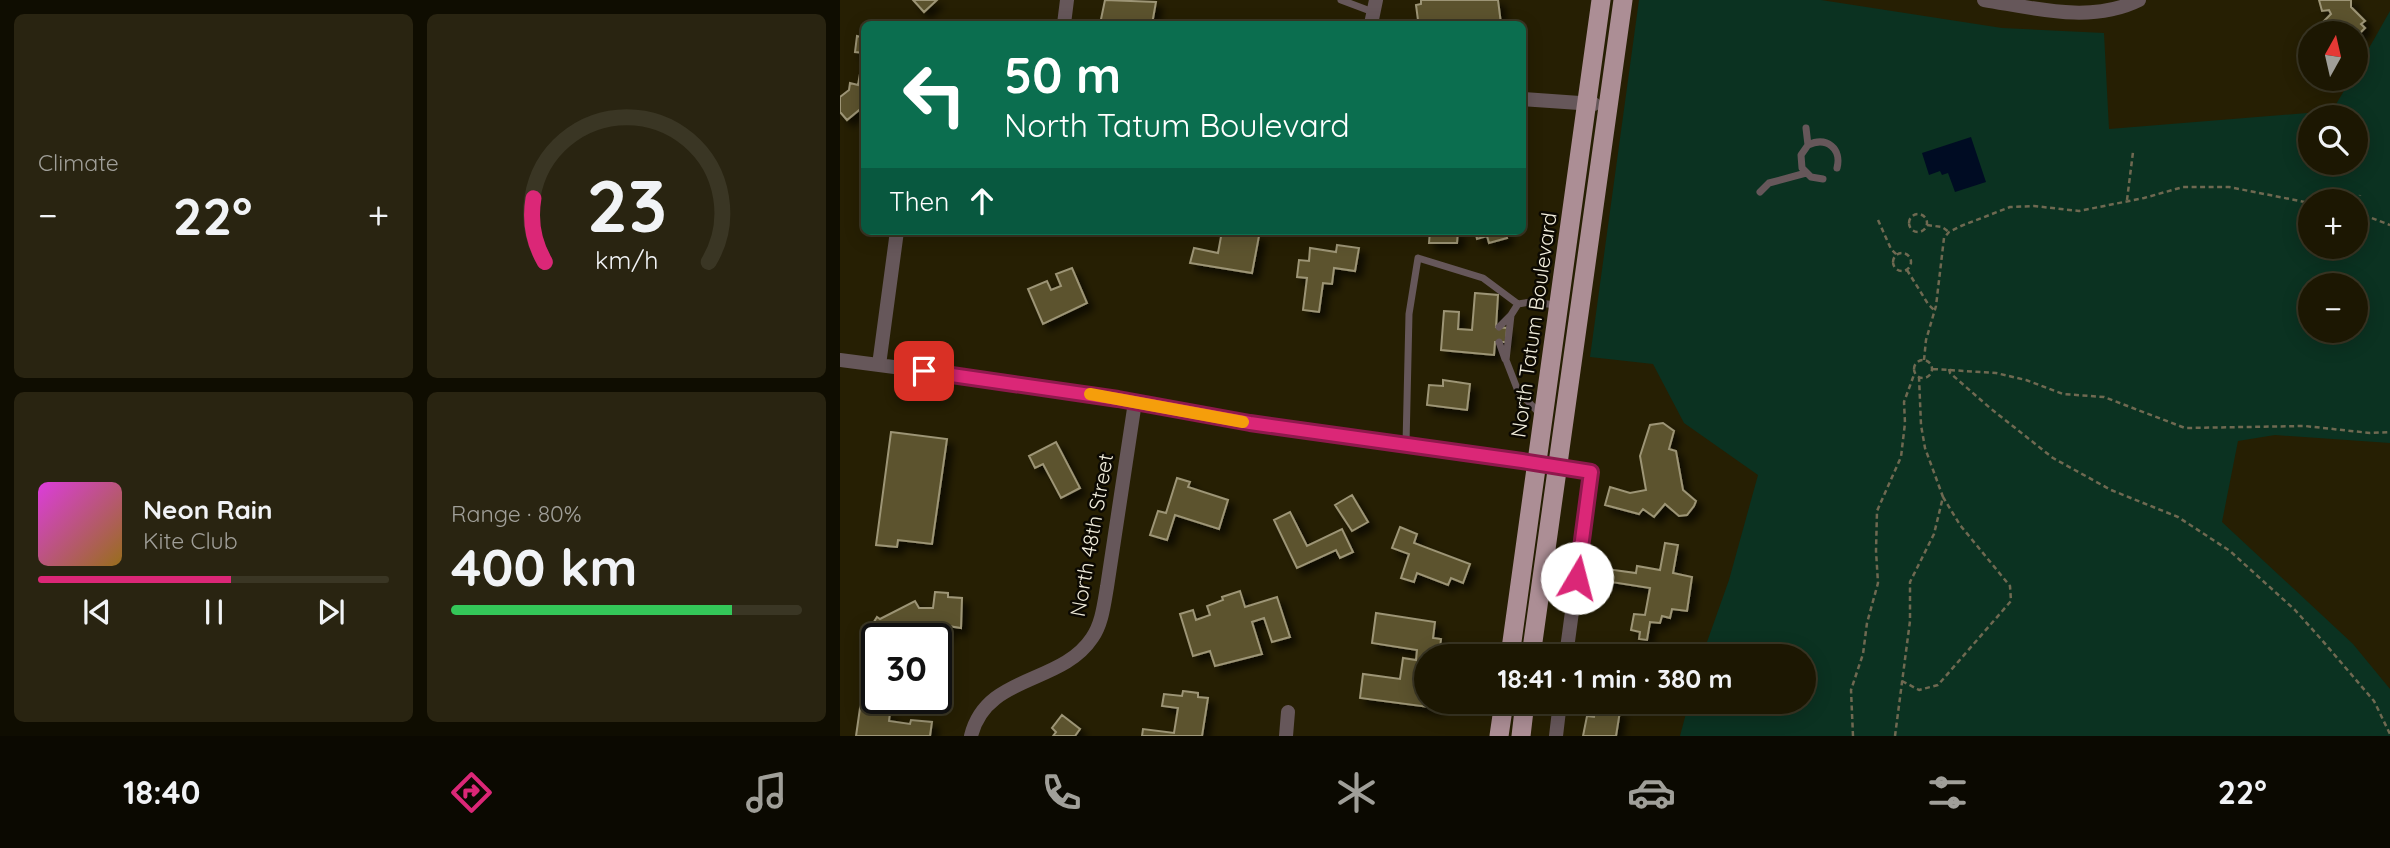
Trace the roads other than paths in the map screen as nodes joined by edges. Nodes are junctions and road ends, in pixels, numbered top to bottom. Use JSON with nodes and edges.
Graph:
{"nodes":[{"id":1,"x":1068,"y":0,"type":"edge"},
{"id":2,"x":1342,"y":0,"type":"edge"},
{"id":3,"x":1601,"y":0,"type":"edge"},
{"id":4,"x":1623,"y":0,"type":"edge"},
{"id":5,"x":1984,"y":0,"type":"edge"},
{"id":6,"x":2139,"y":0,"type":"edge"},
{"id":7,"x":1373,"y":12,"type":"edge"},
{"id":8,"x":1064,"y":21,"type":"edge"},
{"id":9,"x":1526,"y":99,"type":"edge"},
{"id":10,"x":1587,"y":104,"type":"junction"},
{"id":11,"x":1608,"y":106,"type":"junction"},
{"id":12,"x":1806,"y":128,"type":"dead end"},
{"id":13,"x":1808,"y":145,"type":"junction"},
{"id":14,"x":1837,"y":168,"type":"dead end"},
{"id":15,"x":1806,"y":173,"type":"junction"},
{"id":16,"x":1823,"y":179,"type":"dead end"},
{"id":17,"x":1760,"y":192,"type":"dead end"},
{"id":18,"x":896,"y":235,"type":"edge"},
{"id":19,"x":1518,"y":304,"type":"junction"},
{"id":20,"x":1559,"y":306,"type":"junction"},
{"id":21,"x":1511,"y":315,"type":"junction"},
{"id":22,"x":1499,"y":327,"type":"dead end"},
{"id":23,"x":1499,"y":342,"type":"dead end"},
{"id":24,"x":840,"y":360,"type":"edge"},
{"id":25,"x":1506,"y":360,"type":"junction"},
{"id":26,"x":879,"y":365,"type":"junction"},
{"id":27,"x":1135,"y":402,"type":"junction"},
{"id":28,"x":1543,"y":418,"type":"junction"},
{"id":29,"x":1406,"y":445,"type":"junction"},
{"id":30,"x":1548,"y":465,"type":"junction"},
{"id":31,"x":1512,"y":644,"type":"edge"},
{"id":32,"x":1532,"y":644,"type":"edge"},
{"id":33,"x":1568,"y":644,"type":"edge"},
{"id":34,"x":1288,"y":712,"type":"dead end"},
{"id":35,"x":1502,"y":714,"type":"edge"},
{"id":36,"x":1524,"y":714,"type":"edge"},
{"id":37,"x":1559,"y":714,"type":"edge"},
{"id":38,"x":971,"y":736,"type":"edge"},
{"id":39,"x":1286,"y":736,"type":"edge"},
{"id":40,"x":1499,"y":736,"type":"edge"},
{"id":41,"x":1521,"y":736,"type":"edge"},
{"id":42,"x":1556,"y":736,"type":"edge"}],
"edges":[{"from":1,"to":8,"type":"street"},
{"from":2,"to":7,"type":"lane"},
{"from":3,"to":10,"type":"main road","name":"North Tatum Boulevard"},
{"from":4,"to":11,"type":"main road","name":"North Tatum Boulevard"},
{"from":5,"to":6,"type":"street"},
{"from":9,"to":10,"type":"street"},
{"from":10,"to":11,"type":"street"},
{"from":10,"to":20,"type":"main road","name":"North Tatum Boulevard"},
{"from":11,"to":30,"type":"main road","name":"North Tatum Boulevard"},
{"from":12,"to":13,"type":"lane"},
{"from":13,"to":14,"type":"lane"},
{"from":13,"to":15,"type":"lane"},
{"from":15,"to":16,"type":"lane"},
{"from":15,"to":17,"type":"lane"},
{"from":18,"to":26,"type":"street"},
{"from":19,"to":20,"type":"lane"},
{"from":19,"to":21,"type":"lane"},
{"from":19,"to":29,"type":"lane"},
{"from":20,"to":28,"type":"main road","name":"North Tatum Boulevard"},
{"from":21,"to":22,"type":"lane"},
{"from":21,"to":25,"type":"lane"},
{"from":23,"to":25,"type":"lane"},
{"from":24,"to":26,"type":"street"},
{"from":25,"to":28,"type":"lane"},
{"from":26,"to":27,"type":"street"},
{"from":27,"to":29,"type":"street"},
{"from":27,"to":38,"type":"street","name":"North 48th Street"},
{"from":28,"to":30,"type":"main road","name":"North Tatum Boulevard"},
{"from":29,"to":30,"type":"street"},
{"from":30,"to":31,"type":"main road","name":"North Tatum Boulevard"},
{"from":30,"to":32,"type":"main road","name":"North Tatum Boulevard"},
{"from":30,"to":33,"type":"street"},
{"from":34,"to":39,"type":"street"},
{"from":35,"to":40,"type":"main road"},
{"from":36,"to":41,"type":"main road"},
{"from":37,"to":42,"type":"street"}]}
